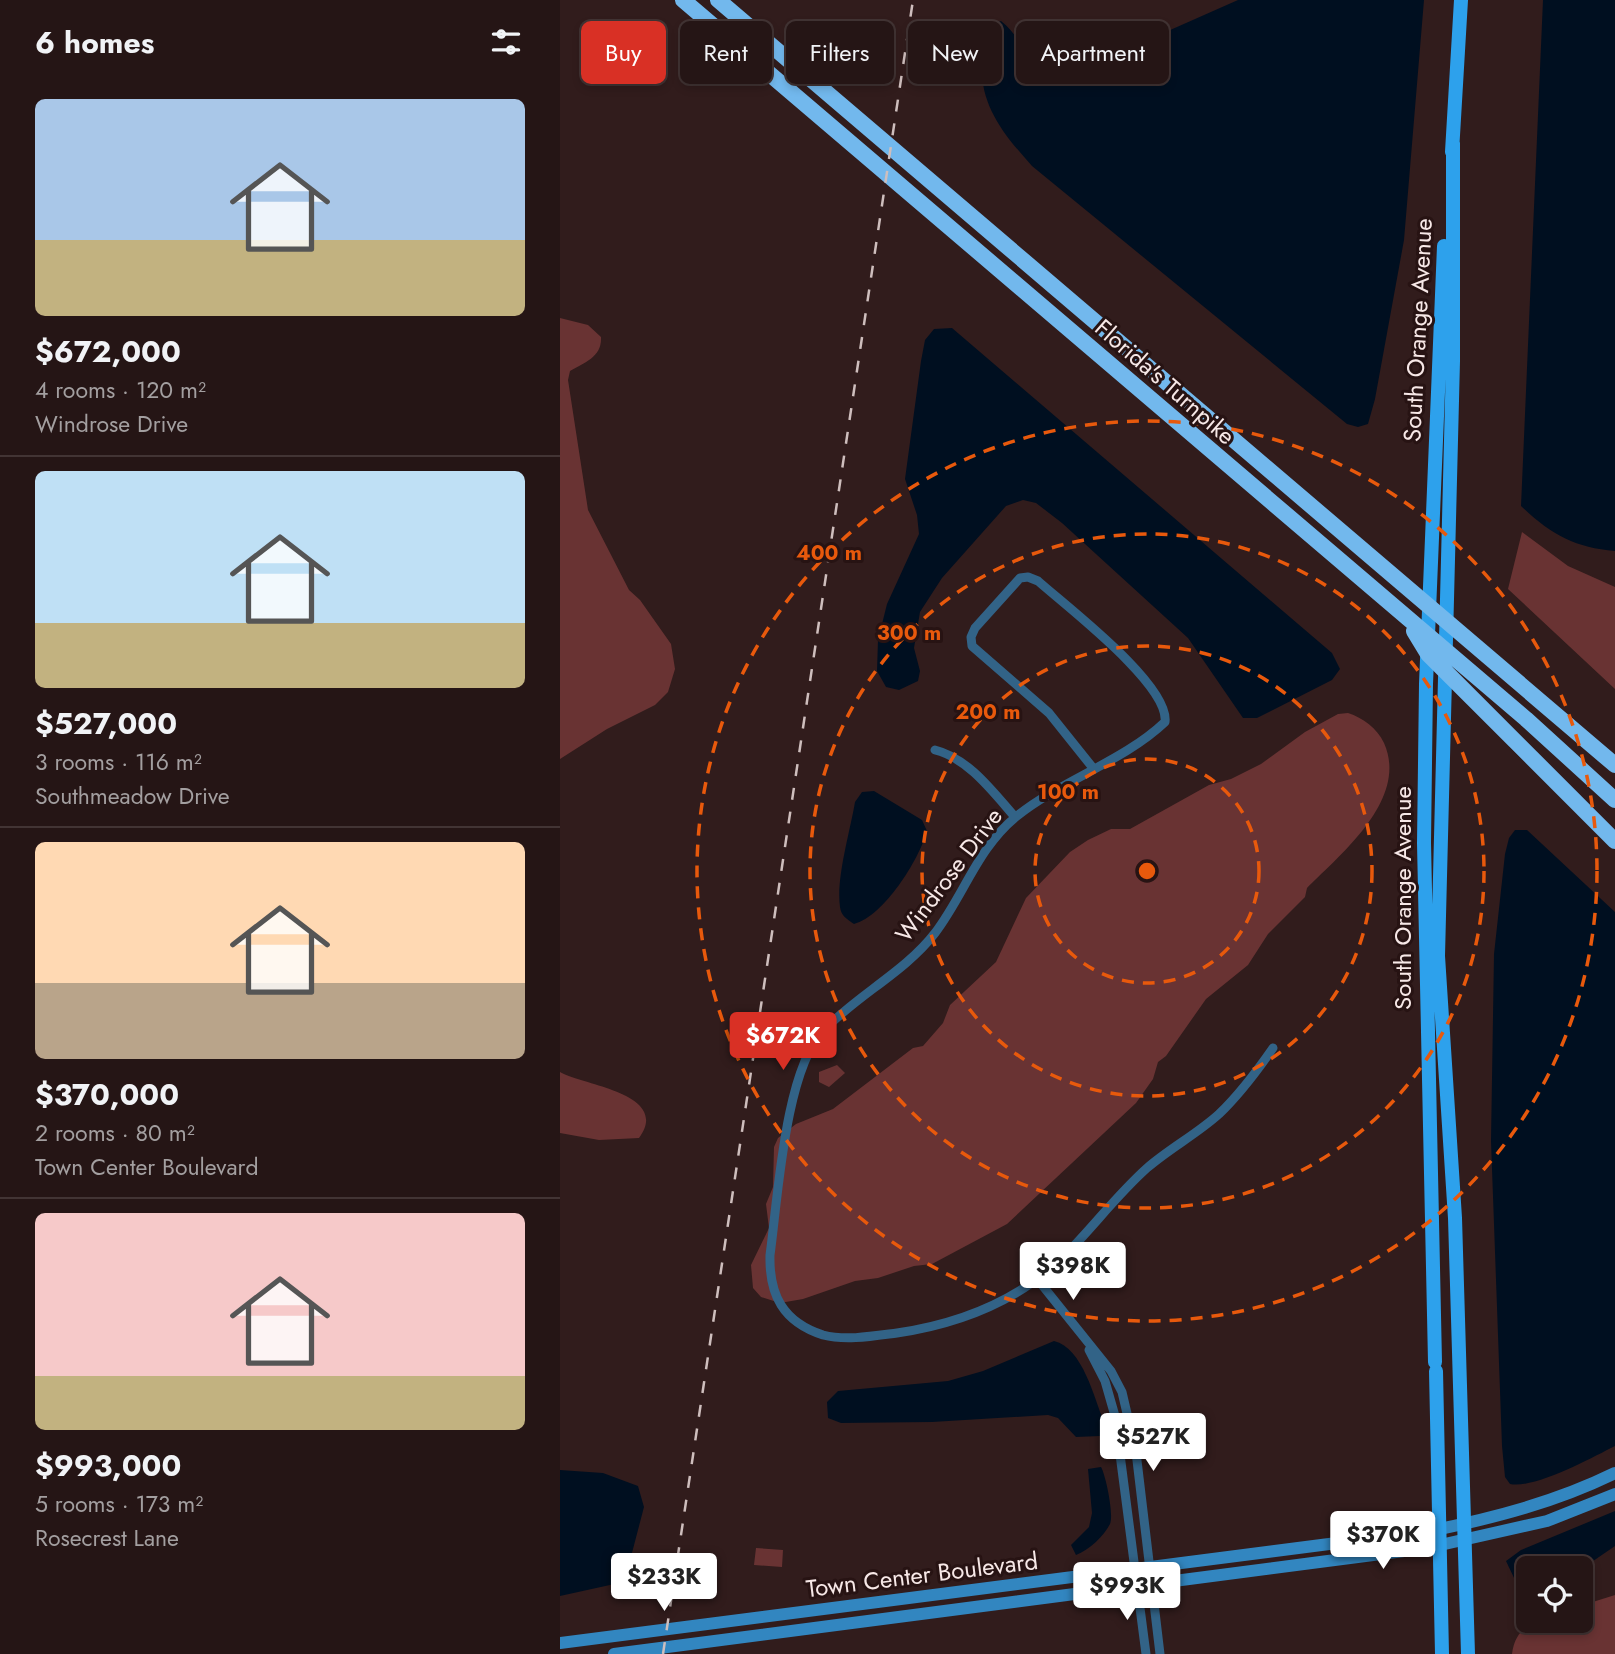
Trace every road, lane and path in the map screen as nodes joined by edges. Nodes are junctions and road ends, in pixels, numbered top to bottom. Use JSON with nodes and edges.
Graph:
{"nodes":[{"id":1,"x":683,"y":0,"type":"edge"},
{"id":2,"x":718,"y":0,"type":"edge"},
{"id":3,"x":1461,"y":0,"type":"edge"},
{"id":4,"x":1453,"y":143,"type":"junction"},
{"id":5,"x":1407,"y":620,"type":"junction"},
{"id":6,"x":934,"y":750,"type":"dead end"},
{"id":7,"x":1615,"y":765,"type":"edge"},
{"id":8,"x":1093,"y":768,"type":"junction"},
{"id":9,"x":1615,"y":800,"type":"edge"},
{"id":10,"x":1015,"y":817,"type":"junction"},
{"id":11,"x":1615,"y":841,"type":"edge"},
{"id":12,"x":1273,"y":1048,"type":"dead end"},
{"id":13,"x":1038,"y":1280,"type":"junction"},
{"id":14,"x":1085,"y":1342,"type":"junction"},
{"id":15,"x":1136,"y":1452,"type":"junction"},
{"id":16,"x":1121,"y":1453,"type":"junction"},
{"id":17,"x":1615,"y":1474,"type":"edge"},
{"id":18,"x":1615,"y":1494,"type":"edge"},
{"id":19,"x":1464,"y":1524,"type":"junction"},
{"id":20,"x":1440,"y":1529,"type":"junction"},
{"id":21,"x":1466,"y":1541,"type":"junction"},
{"id":22,"x":1440,"y":1545,"type":"junction"},
{"id":23,"x":1150,"y":1567,"type":"junction"},
{"id":24,"x":1135,"y":1569,"type":"junction"},
{"id":25,"x":1152,"y":1584,"type":"junction"},
{"id":26,"x":1138,"y":1586,"type":"junction"},
{"id":27,"x":560,"y":1643,"type":"edge"},
{"id":28,"x":614,"y":1654,"type":"edge"},
{"id":29,"x":1146,"y":1654,"type":"edge"},
{"id":30,"x":1160,"y":1654,"type":"edge"},
{"id":31,"x":1442,"y":1654,"type":"edge"},
{"id":32,"x":1468,"y":1654,"type":"edge"}],
"edges":[{"from":1,"to":5,"type":"highway","name":"Florida's Turnpike"},
{"from":2,"to":7,"type":"highway","name":"Florida's Turnpike"},
{"from":3,"to":4,"type":"main road","name":"South Orange Avenue"},
{"from":4,"to":19,"type":"main road","name":"South Orange Avenue"},
{"from":4,"to":20,"type":"main road","name":"South Orange Avenue"},
{"from":5,"to":9,"type":"highway","name":"Florida's Turnpike"},
{"from":5,"to":11,"type":"highway"},
{"from":6,"to":10,"type":"street"},
{"from":8,"to":8,"type":"street","name":"Windrose Drive"},
{"from":8,"to":10,"type":"street","name":"Windrose Drive"},
{"from":10,"to":13,"type":"street","name":"Windrose Drive"},
{"from":12,"to":13,"type":"street","name":"Windrose Drive"},
{"from":13,"to":14,"type":"street"},
{"from":14,"to":15,"type":"street"},
{"from":14,"to":16,"type":"street"},
{"from":15,"to":16,"type":"street"},
{"from":15,"to":23,"type":"street"},
{"from":16,"to":24,"type":"street"},
{"from":17,"to":19,"type":"main road","name":"Town Center Boulevard"},
{"from":18,"to":21,"type":"main road","name":"Town Center Boulevard"},
{"from":19,"to":20,"type":"main road","name":"Town Center Boulevard"},
{"from":19,"to":21,"type":"main road","name":"South Orange Avenue"},
{"from":20,"to":22,"type":"main road","name":"South Orange Avenue"},
{"from":20,"to":23,"type":"main road","name":"Town Center Boulevard"},
{"from":21,"to":22,"type":"main road","name":"Town Center Boulevard"},
{"from":21,"to":32,"type":"main road","name":"South Orange Avenue"},
{"from":22,"to":25,"type":"main road","name":"Town Center Boulevard"},
{"from":22,"to":31,"type":"main road","name":"South Orange Avenue"},
{"from":23,"to":24,"type":"main road","name":"Town Center Boulevard"},
{"from":23,"to":25,"type":"street"},
{"from":24,"to":26,"type":"street"},
{"from":24,"to":27,"type":"main road","name":"Town Center Boulevard"},
{"from":25,"to":26,"type":"main road","name":"Town Center Boulevard"},
{"from":25,"to":30,"type":"street"},
{"from":26,"to":28,"type":"main road","name":"Town Center Boulevard"},
{"from":26,"to":29,"type":"street"}]}
